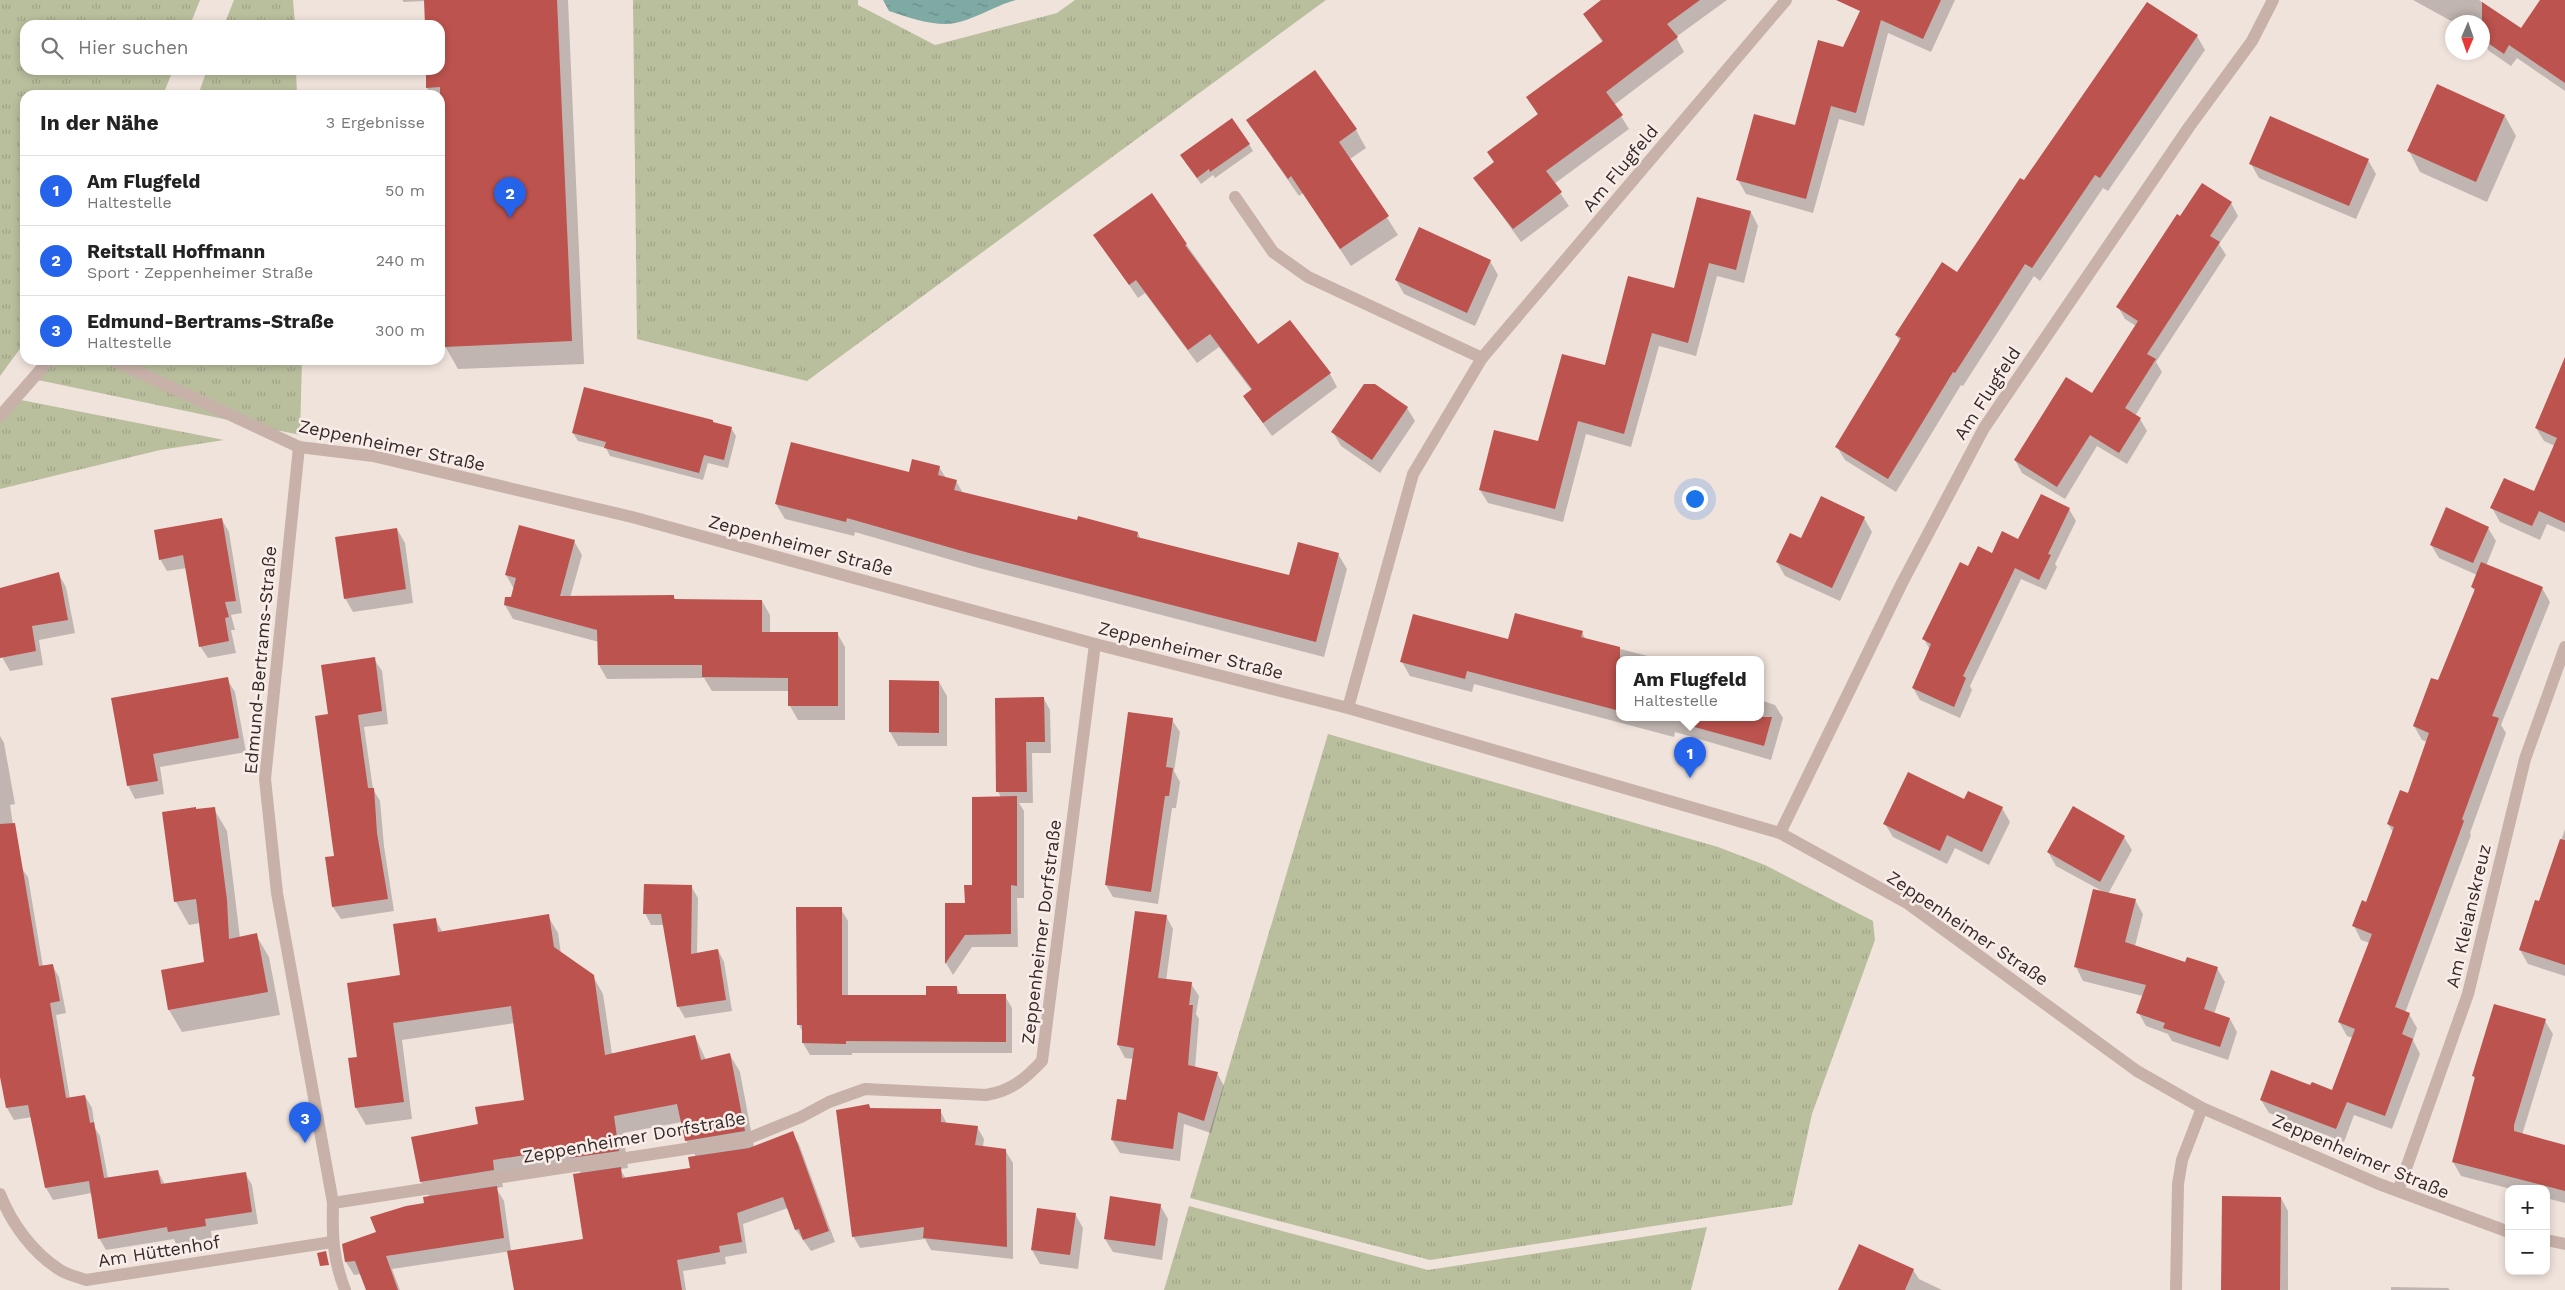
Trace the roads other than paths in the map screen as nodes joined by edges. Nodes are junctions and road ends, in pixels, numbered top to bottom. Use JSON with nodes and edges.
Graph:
{"nodes":[{"id":1,"x":1786,"y":0,"type":"edge"},
{"id":2,"x":2273,"y":0,"type":"edge"},
{"id":3,"x":1235,"y":197,"type":"dead end"},
{"id":4,"x":1482,"y":358,"type":"junction"},
{"id":5,"x":45,"y":365,"type":"edge"},
{"id":6,"x":124,"y":365,"type":"edge"},
{"id":7,"x":0,"y":416,"type":"edge"},
{"id":8,"x":298,"y":447,"type":"junction"},
{"id":9,"x":1095,"y":644,"type":"junction"},
{"id":10,"x":2565,"y":647,"type":"edge"},
{"id":11,"x":1348,"y":708,"type":"junction"},
{"id":12,"x":1780,"y":833,"type":"junction"},
{"id":13,"x":2202,"y":1108,"type":"junction"},
{"id":14,"x":2398,"y":1191,"type":"junction"},
{"id":15,"x":0,"y":1194,"type":"edge"},
{"id":16,"x":333,"y":1203,"type":"junction"},
{"id":17,"x":2505,"y":1231,"type":"edge"},
{"id":18,"x":2550,"y":1241,"type":"edge"},
{"id":19,"x":332,"y":1242,"type":"junction"},
{"id":20,"x":2565,"y":1244,"type":"edge"},
{"id":21,"x":345,"y":1290,"type":"edge"},
{"id":22,"x":2176,"y":1290,"type":"edge"}],
"edges":[{"from":1,"to":4,"type":"street","name":"Am Flugfeld"},
{"from":2,"to":12,"type":"street","name":"Am Flugfeld"},
{"from":3,"to":4,"type":"street"},
{"from":4,"to":11,"type":"street","name":"Am Flugfeld"},
{"from":5,"to":7,"type":"street"},
{"from":6,"to":8,"type":"street","name":"Zeppenheimer Straße"},
{"from":8,"to":9,"type":"street","name":"Zeppenheimer Straße"},
{"from":8,"to":16,"type":"street","name":"Edmund-Bertrams-Straße"},
{"from":9,"to":11,"type":"street","name":"Zeppenheimer Straße"},
{"from":9,"to":16,"type":"street","name":"Zeppenheimer Dorfstraße"},
{"from":10,"to":14,"type":"street","name":"Am Kleianskreuz"},
{"from":11,"to":12,"type":"street","name":"Zeppenheimer Straße"},
{"from":12,"to":13,"type":"street","name":"Zeppenheimer Straße"},
{"from":13,"to":14,"type":"street","name":"Zeppenheimer Straße"},
{"from":13,"to":22,"type":"street"},
{"from":14,"to":17,"type":"street","name":"Zeppenheimer Straße"},
{"from":15,"to":19,"type":"street","name":"Am Hüttenhof"},
{"from":16,"to":19,"type":"street","name":"Edmund-Bertrams-Straße"},
{"from":18,"to":20,"type":"street"},
{"from":19,"to":21,"type":"street","name":"Edmund-Bertrams-Straße"}]}
